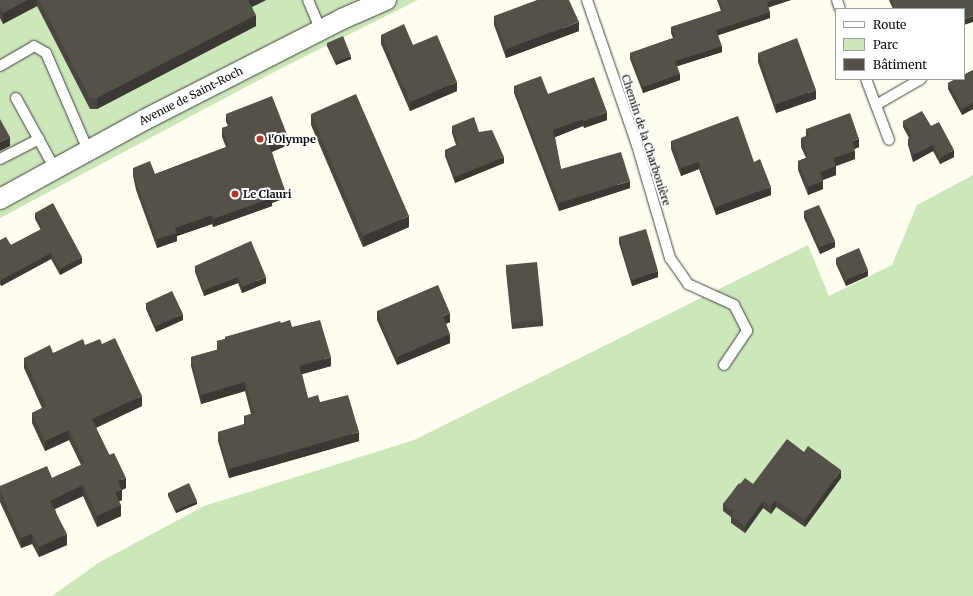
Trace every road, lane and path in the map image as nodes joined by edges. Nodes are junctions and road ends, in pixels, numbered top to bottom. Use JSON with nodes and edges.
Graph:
{"nodes":[{"id":1,"x":308,"y":0,"type":"edge"},
{"id":2,"x":386,"y":0,"type":"edge"},
{"id":3,"x":587,"y":0,"type":"edge"},
{"id":4,"x":321,"y":30,"type":"junction"},
{"id":5,"x":0,"y":66,"type":"edge"},
{"id":6,"x":866,"y":80,"type":"edge"},
{"id":7,"x":919,"y":80,"type":"edge"},
{"id":8,"x":16,"y":98,"type":"dead end"},
{"id":9,"x":876,"y":105,"type":"junction"},
{"id":10,"x":39,"y":139,"type":"junction"},
{"id":11,"x":889,"y":140,"type":"dead end"},
{"id":12,"x":88,"y":150,"type":"junction"},
{"id":13,"x":0,"y":159,"type":"edge"},
{"id":14,"x":55,"y":169,"type":"junction"},
{"id":15,"x":0,"y":199,"type":"edge"},
{"id":16,"x":724,"y":365,"type":"dead end"}],
"edges":[{"from":1,"to":4,"type":"lane"},
{"from":2,"to":4,"type":"street","name":"Avenue de Saint-Roch"},
{"from":3,"to":16,"type":"lane","name":"Chemin de la Charbonière"},
{"from":4,"to":12,"type":"street","name":"Avenue de Saint-Roch"},
{"from":5,"to":12,"type":"lane"},
{"from":6,"to":9,"type":"lane"},
{"from":7,"to":9,"type":"lane"},
{"from":8,"to":10,"type":"lane"},
{"from":9,"to":11,"type":"lane"},
{"from":10,"to":13,"type":"lane"},
{"from":10,"to":14,"type":"lane"},
{"from":12,"to":14,"type":"street","name":"Avenue de Saint-Roch"},
{"from":14,"to":15,"type":"street","name":"Avenue de Saint-Roch"}]}
